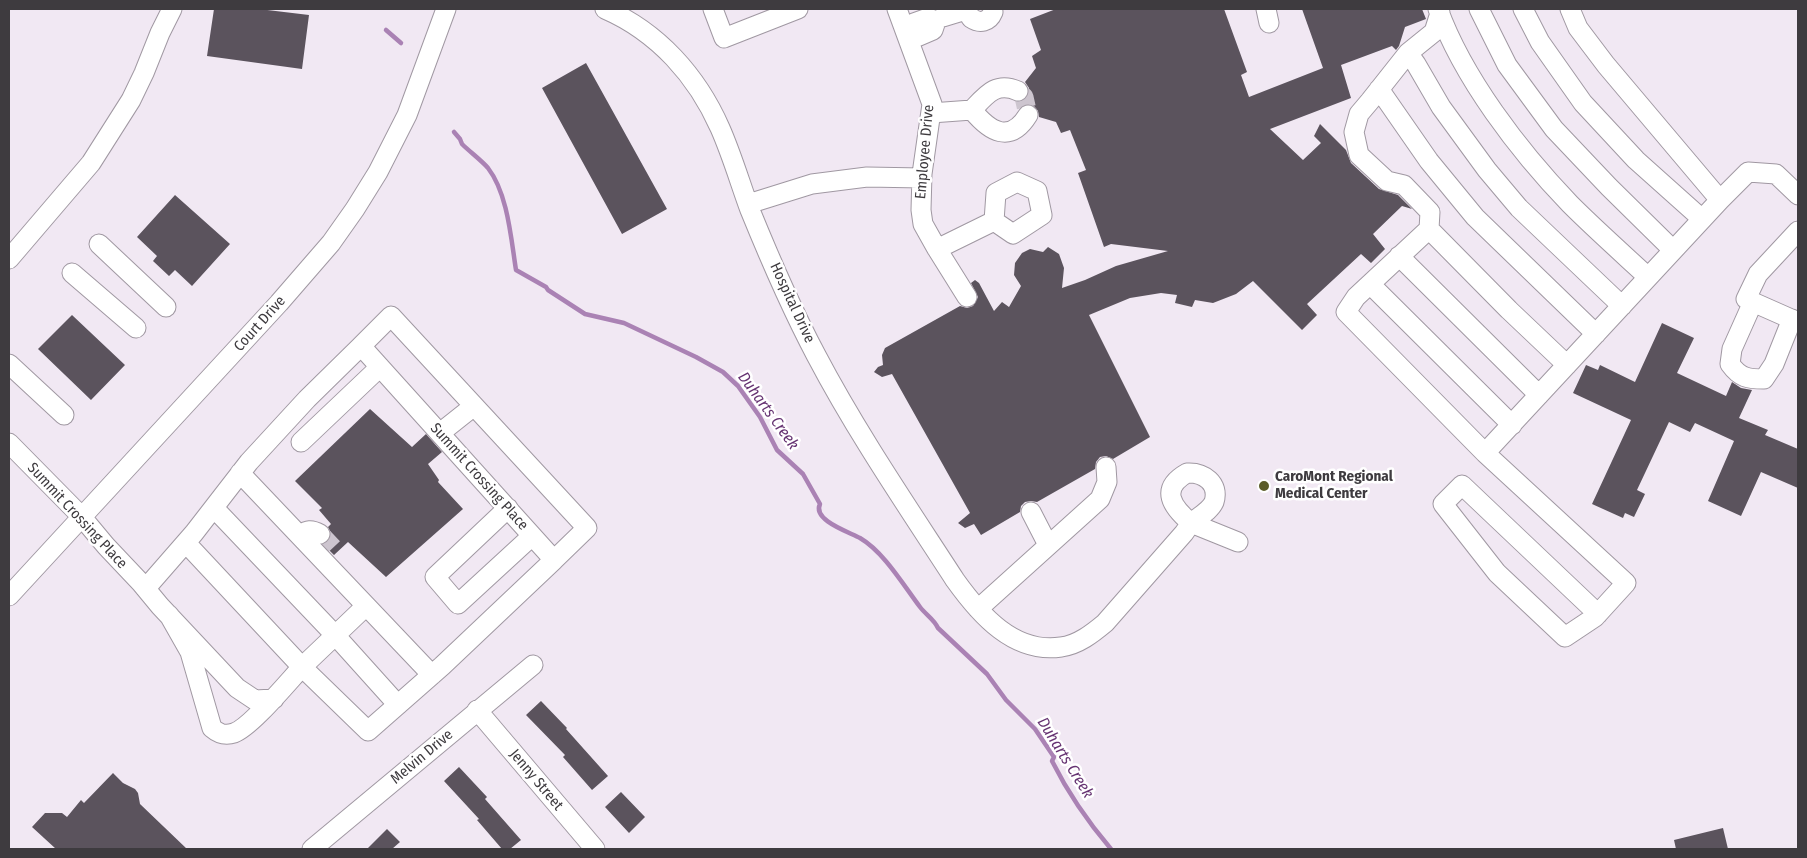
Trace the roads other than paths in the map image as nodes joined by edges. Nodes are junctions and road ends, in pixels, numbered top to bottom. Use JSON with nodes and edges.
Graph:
{"nodes":[{"id":1,"x":153,"y":9,"type":"edge"},
{"id":2,"x":172,"y":9,"type":"edge"},
{"id":3,"x":446,"y":9,"type":"edge"},
{"id":4,"x":605,"y":9,"type":"edge"},
{"id":5,"x":712,"y":9,"type":"edge"},
{"id":6,"x":798,"y":9,"type":"edge"},
{"id":7,"x":897,"y":9,"type":"edge"},
{"id":8,"x":966,"y":9,"type":"edge"},
{"id":9,"x":1479,"y":9,"type":"edge"},
{"id":10,"x":1523,"y":9,"type":"edge"},
{"id":11,"x":1570,"y":9,"type":"edge"},
{"id":12,"x":1443,"y":10,"type":"edge"},
{"id":13,"x":993,"y":12,"type":"dead end"},
{"id":14,"x":624,"y":13,"type":"edge"},
{"id":15,"x":940,"y":15,"type":"edge"},
{"id":16,"x":909,"y":32,"type":"junction"},
{"id":17,"x":160,"y":33,"type":"junction"},
{"id":18,"x":1408,"y":53,"type":"junction"},
{"id":19,"x":1380,"y":89,"type":"junction"},
{"id":20,"x":1018,"y":91,"type":"dead end"},
{"id":21,"x":972,"y":110,"type":"junction"},
{"id":22,"x":931,"y":113,"type":"junction"},
{"id":23,"x":1028,"y":114,"type":"dead end"},
{"id":24,"x":922,"y":178,"type":"junction"},
{"id":25,"x":1798,"y":195,"type":"edge"},
{"id":26,"x":1720,"y":200,"type":"junction"},
{"id":27,"x":748,"y":204,"type":"junction"},
{"id":28,"x":1702,"y":219,"type":"junction"},
{"id":29,"x":994,"y":221,"type":"dead end"},
{"id":30,"x":1429,"y":229,"type":"junction"},
{"id":31,"x":1798,"y":231,"type":"edge"},
{"id":32,"x":99,"y":244,"type":"dead end"},
{"id":33,"x":937,"y":249,"type":"junction"},
{"id":34,"x":1673,"y":250,"type":"junction"},
{"id":35,"x":1400,"y":256,"type":"junction"},
{"id":36,"x":9,"y":258,"type":"edge"},
{"id":37,"x":72,"y":273,"type":"dead end"},
{"id":38,"x":1648,"y":277,"type":"junction"},
{"id":39,"x":1370,"y":284,"type":"junction"},
{"id":40,"x":967,"y":297,"type":"dead end"},
{"id":41,"x":1753,"y":302,"type":"junction"},
{"id":42,"x":1622,"y":306,"type":"junction"},
{"id":43,"x":166,"y":307,"type":"dead end"},
{"id":44,"x":1795,"y":321,"type":"edge"},
{"id":45,"x":136,"y":328,"type":"dead end"},
{"id":46,"x":1596,"y":334,"type":"junction"},
{"id":47,"x":361,"y":346,"type":"junction"},
{"id":48,"x":10,"y":364,"type":"edge"},
{"id":49,"x":1567,"y":364,"type":"junction"},
{"id":50,"x":380,"y":367,"type":"junction"},
{"id":51,"x":1539,"y":395,"type":"junction"},
{"id":52,"x":474,"y":406,"type":"junction"},
{"id":53,"x":64,"y":415,"type":"dead end"},
{"id":54,"x":1512,"y":425,"type":"junction"},
{"id":55,"x":440,"y":433,"type":"junction"},
{"id":56,"x":301,"y":442,"type":"dead end"},
{"id":57,"x":9,"y":443,"type":"edge"},
{"id":58,"x":1485,"y":453,"type":"junction"},
{"id":59,"x":1106,"y":467,"type":"dead end"},
{"id":60,"x":240,"y":473,"type":"junction"},
{"id":61,"x":214,"y":508,"type":"junction"},
{"id":62,"x":508,"y":508,"type":"junction"},
{"id":63,"x":1031,"y":512,"type":"dead end"},
{"id":64,"x":81,"y":516,"type":"junction"},
{"id":65,"x":320,"y":534,"type":"dead end"},
{"id":66,"x":299,"y":535,"type":"junction"},
{"id":67,"x":532,"y":536,"type":"junction"},
{"id":68,"x":1238,"y":542,"type":"dead end"},
{"id":69,"x":186,"y":543,"type":"junction"},
{"id":70,"x":1048,"y":545,"type":"junction"},
{"id":71,"x":337,"y":552,"type":"dead end"},
{"id":72,"x":554,"y":560,"type":"junction"},
{"id":73,"x":333,"y":571,"type":"junction"},
{"id":74,"x":146,"y":588,"type":"junction"},
{"id":75,"x":9,"y":596,"type":"edge"},
{"id":76,"x":366,"y":606,"type":"junction"},
{"id":77,"x":978,"y":609,"type":"junction"},
{"id":78,"x":1598,"y":614,"type":"junction"},
{"id":79,"x":169,"y":615,"type":"junction"},
{"id":80,"x":335,"y":636,"type":"junction"},
{"id":81,"x":533,"y":665,"type":"dead end"},
{"id":82,"x":302,"y":667,"type":"junction"},
{"id":83,"x":432,"y":675,"type":"junction"},
{"id":84,"x":274,"y":699,"type":"junction"},
{"id":85,"x":398,"y":705,"type":"junction"},
{"id":86,"x":477,"y":710,"type":"junction"},
{"id":87,"x":312,"y":849,"type":"edge"},
{"id":88,"x":595,"y":849,"type":"edge"}],
"edges":[{"from":1,"to":17,"type":"street"},
{"from":2,"to":17,"type":"street"},
{"from":3,"to":64,"type":"street","name":"Court Drive"},
{"from":4,"to":14,"type":"street","name":"Hospital Drive"},
{"from":5,"to":6,"type":"street"},
{"from":7,"to":16,"type":"street","name":"Employee Drive"},
{"from":8,"to":13,"type":"street"},
{"from":8,"to":15,"type":"street"},
{"from":9,"to":34,"type":"street"},
{"from":10,"to":28,"type":"street"},
{"from":11,"to":26,"type":"street"},
{"from":12,"to":18,"type":"street"},
{"from":12,"to":38,"type":"street"},
{"from":14,"to":27,"type":"street","name":"Hospital Drive"},
{"from":15,"to":16,"type":"street"},
{"from":16,"to":22,"type":"street","name":"Employee Drive"},
{"from":17,"to":36,"type":"street"},
{"from":18,"to":19,"type":"street"},
{"from":18,"to":42,"type":"street"},
{"from":19,"to":30,"type":"street"},
{"from":19,"to":46,"type":"street"},
{"from":20,"to":21,"type":"street"},
{"from":21,"to":22,"type":"street"},
{"from":21,"to":23,"type":"street"},
{"from":22,"to":24,"type":"street","name":"Employee Drive"},
{"from":24,"to":27,"type":"street"},
{"from":24,"to":33,"type":"street","name":"Employee Drive"},
{"from":25,"to":26,"type":"street"},
{"from":26,"to":28,"type":"street"},
{"from":27,"to":77,"type":"street","name":"Hospital Drive"},
{"from":28,"to":34,"type":"street"},
{"from":29,"to":33,"type":"street"},
{"from":30,"to":35,"type":"street"},
{"from":30,"to":49,"type":"street"},
{"from":31,"to":41,"type":"street"},
{"from":32,"to":43,"type":"street"},
{"from":33,"to":40,"type":"street","name":"Employee Drive"},
{"from":34,"to":38,"type":"street"},
{"from":35,"to":39,"type":"street"},
{"from":35,"to":51,"type":"street"},
{"from":37,"to":45,"type":"street"},
{"from":38,"to":42,"type":"street"},
{"from":39,"to":54,"type":"street"},
{"from":39,"to":58,"type":"street"},
{"from":41,"to":44,"type":"street"},
{"from":41,"to":44,"type":"street"},
{"from":42,"to":46,"type":"street"},
{"from":46,"to":49,"type":"street"},
{"from":47,"to":50,"type":"street","name":"Summit Crossing Place"},
{"from":47,"to":52,"type":"street"},
{"from":47,"to":60,"type":"street"},
{"from":48,"to":53,"type":"street"},
{"from":49,"to":51,"type":"street"},
{"from":50,"to":55,"type":"street","name":"Summit Crossing Place"},
{"from":50,"to":56,"type":"street"},
{"from":51,"to":54,"type":"street"},
{"from":52,"to":55,"type":"street"},
{"from":52,"to":72,"type":"street"},
{"from":54,"to":58,"type":"street"},
{"from":55,"to":62,"type":"street","name":"Summit Crossing Place"},
{"from":57,"to":64,"type":"street","name":"Summit Crossing Place"},
{"from":58,"to":78,"type":"street"},
{"from":59,"to":70,"type":"street"},
{"from":60,"to":61,"type":"street"},
{"from":60,"to":66,"type":"street"},
{"from":61,"to":69,"type":"street"},
{"from":61,"to":80,"type":"street"},
{"from":62,"to":67,"type":"street","name":"Summit Crossing Place"},
{"from":62,"to":67,"type":"street"},
{"from":63,"to":70,"type":"street"},
{"from":64,"to":74,"type":"street","name":"Summit Crossing Place"},
{"from":64,"to":75,"type":"street","name":"Court Drive"},
{"from":65,"to":66,"type":"street"},
{"from":66,"to":73,"type":"street"},
{"from":67,"to":72,"type":"street","name":"Summit Crossing Place"},
{"from":68,"to":77,"type":"street","name":"Hospital Drive"},
{"from":69,"to":74,"type":"street"},
{"from":69,"to":82,"type":"street"},
{"from":70,"to":77,"type":"street"},
{"from":71,"to":73,"type":"street"},
{"from":72,"to":83,"type":"street"},
{"from":73,"to":76,"type":"street"},
{"from":74,"to":79,"type":"street","name":"Summit Crossing Place"},
{"from":76,"to":80,"type":"street","name":"Summit Crossing Place"},
{"from":76,"to":83,"type":"street"},
{"from":78,"to":78,"type":"street"},
{"from":79,"to":84,"type":"street","name":"Summit Crossing Place"},
{"from":79,"to":84,"type":"street","name":"Summit Crossing Place"},
{"from":80,"to":82,"type":"street","name":"Summit Crossing Place"},
{"from":80,"to":85,"type":"street"},
{"from":81,"to":86,"type":"street","name":"Melvin Drive"},
{"from":82,"to":84,"type":"street","name":"Summit Crossing Place"},
{"from":82,"to":85,"type":"street"},
{"from":83,"to":85,"type":"street"},
{"from":86,"to":87,"type":"street","name":"Melvin Drive"},
{"from":86,"to":88,"type":"street","name":"Jenny Street"}]}
